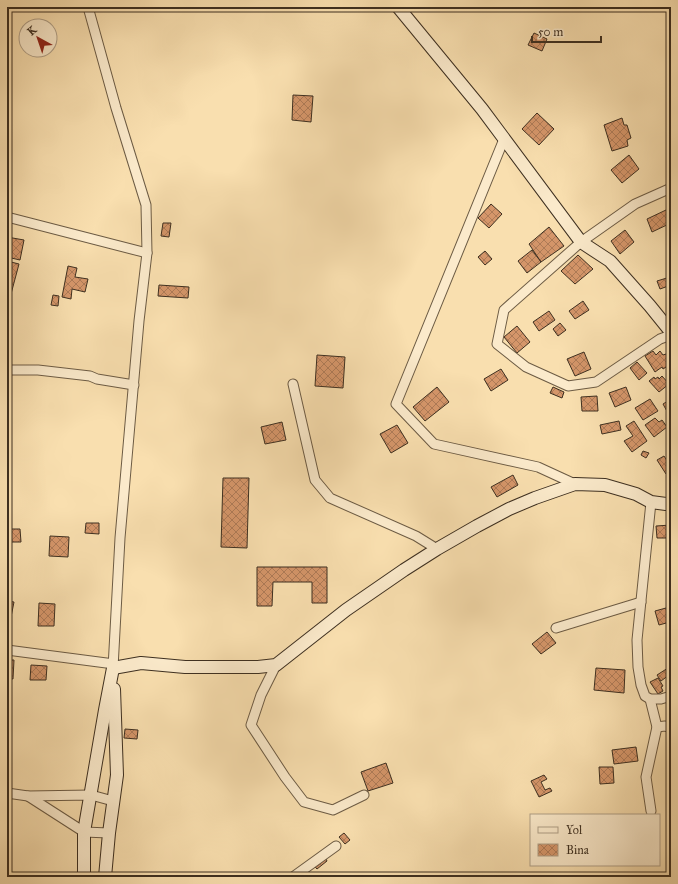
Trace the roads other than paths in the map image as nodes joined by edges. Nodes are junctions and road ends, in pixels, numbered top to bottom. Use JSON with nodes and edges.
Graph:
{"nodes":[{"id":1,"x":88,"y":7,"type":"edge"},
{"id":2,"x":398,"y":7,"type":"edge"},
{"id":3,"x":504,"y":139,"type":"junction"},
{"id":4,"x":671,"y":188,"type":"edge"},
{"id":5,"x":7,"y":217,"type":"edge"},
{"id":6,"x":581,"y":242,"type":"junction"},
{"id":7,"x":147,"y":253,"type":"junction"},
{"id":8,"x":671,"y":334,"type":"edge"},
{"id":9,"x":7,"y":370,"type":"edge"},
{"id":10,"x":293,"y":384,"type":"dead end"},
{"id":11,"x":134,"y":385,"type":"junction"},
{"id":12,"x":575,"y":484,"type":"junction"},
{"id":13,"x":651,"y":502,"type":"junction"},
{"id":14,"x":671,"y":503,"type":"edge"},
{"id":15,"x":437,"y":549,"type":"junction"},
{"id":16,"x":641,"y":602,"type":"junction"},
{"id":17,"x":556,"y":628,"type":"dead end"},
{"id":18,"x":7,"y":650,"type":"edge"},
{"id":19,"x":276,"y":665,"type":"junction"},
{"id":20,"x":114,"y":666,"type":"junction"},
{"id":21,"x":671,"y":696,"type":"edge"},
{"id":22,"x":650,"y":699,"type":"junction"},
{"id":23,"x":658,"y":726,"type":"junction"},
{"id":24,"x":671,"y":728,"type":"edge"},
{"id":25,"x":7,"y":793,"type":"edge"},
{"id":26,"x":90,"y":795,"type":"junction"},
{"id":27,"x":364,"y":795,"type":"dead end"},
{"id":28,"x":28,"y":796,"type":"junction"},
{"id":29,"x":113,"y":800,"type":"junction"},
{"id":30,"x":651,"y":811,"type":"dead end"},
{"id":31,"x":84,"y":832,"type":"junction"},
{"id":32,"x":109,"y":833,"type":"junction"},
{"id":33,"x":336,"y":846,"type":"dead end"},
{"id":34,"x":84,"y":877,"type":"edge"},
{"id":35,"x":105,"y":877,"type":"edge"},
{"id":36,"x":293,"y":877,"type":"edge"}],
"edges":[{"from":1,"to":7,"type":"street"},
{"from":2,"to":3,"type":"street"},
{"from":3,"to":6,"type":"street"},
{"from":3,"to":12,"type":"street"},
{"from":4,"to":6,"type":"street"},
{"from":5,"to":7,"type":"street"},
{"from":6,"to":8,"type":"street"},
{"from":6,"to":8,"type":"street"},
{"from":7,"to":11,"type":"street"},
{"from":9,"to":11,"type":"street"},
{"from":10,"to":15,"type":"street"},
{"from":11,"to":20,"type":"street"},
{"from":12,"to":13,"type":"street"},
{"from":12,"to":15,"type":"street"},
{"from":13,"to":14,"type":"street"},
{"from":13,"to":16,"type":"street"},
{"from":15,"to":19,"type":"street"},
{"from":16,"to":17,"type":"street"},
{"from":16,"to":22,"type":"street"},
{"from":18,"to":20,"type":"street"},
{"from":19,"to":20,"type":"street"},
{"from":19,"to":27,"type":"street"},
{"from":20,"to":26,"type":"street"},
{"from":20,"to":29,"type":"street"},
{"from":21,"to":22,"type":"street"},
{"from":22,"to":23,"type":"street"},
{"from":23,"to":24,"type":"street"},
{"from":23,"to":30,"type":"street"},
{"from":25,"to":28,"type":"street"},
{"from":26,"to":28,"type":"street"},
{"from":26,"to":29,"type":"street"},
{"from":26,"to":31,"type":"street"},
{"from":28,"to":31,"type":"street"},
{"from":29,"to":32,"type":"street"},
{"from":31,"to":32,"type":"street"},
{"from":31,"to":34,"type":"street"},
{"from":32,"to":35,"type":"street"},
{"from":33,"to":36,"type":"street"}]}
